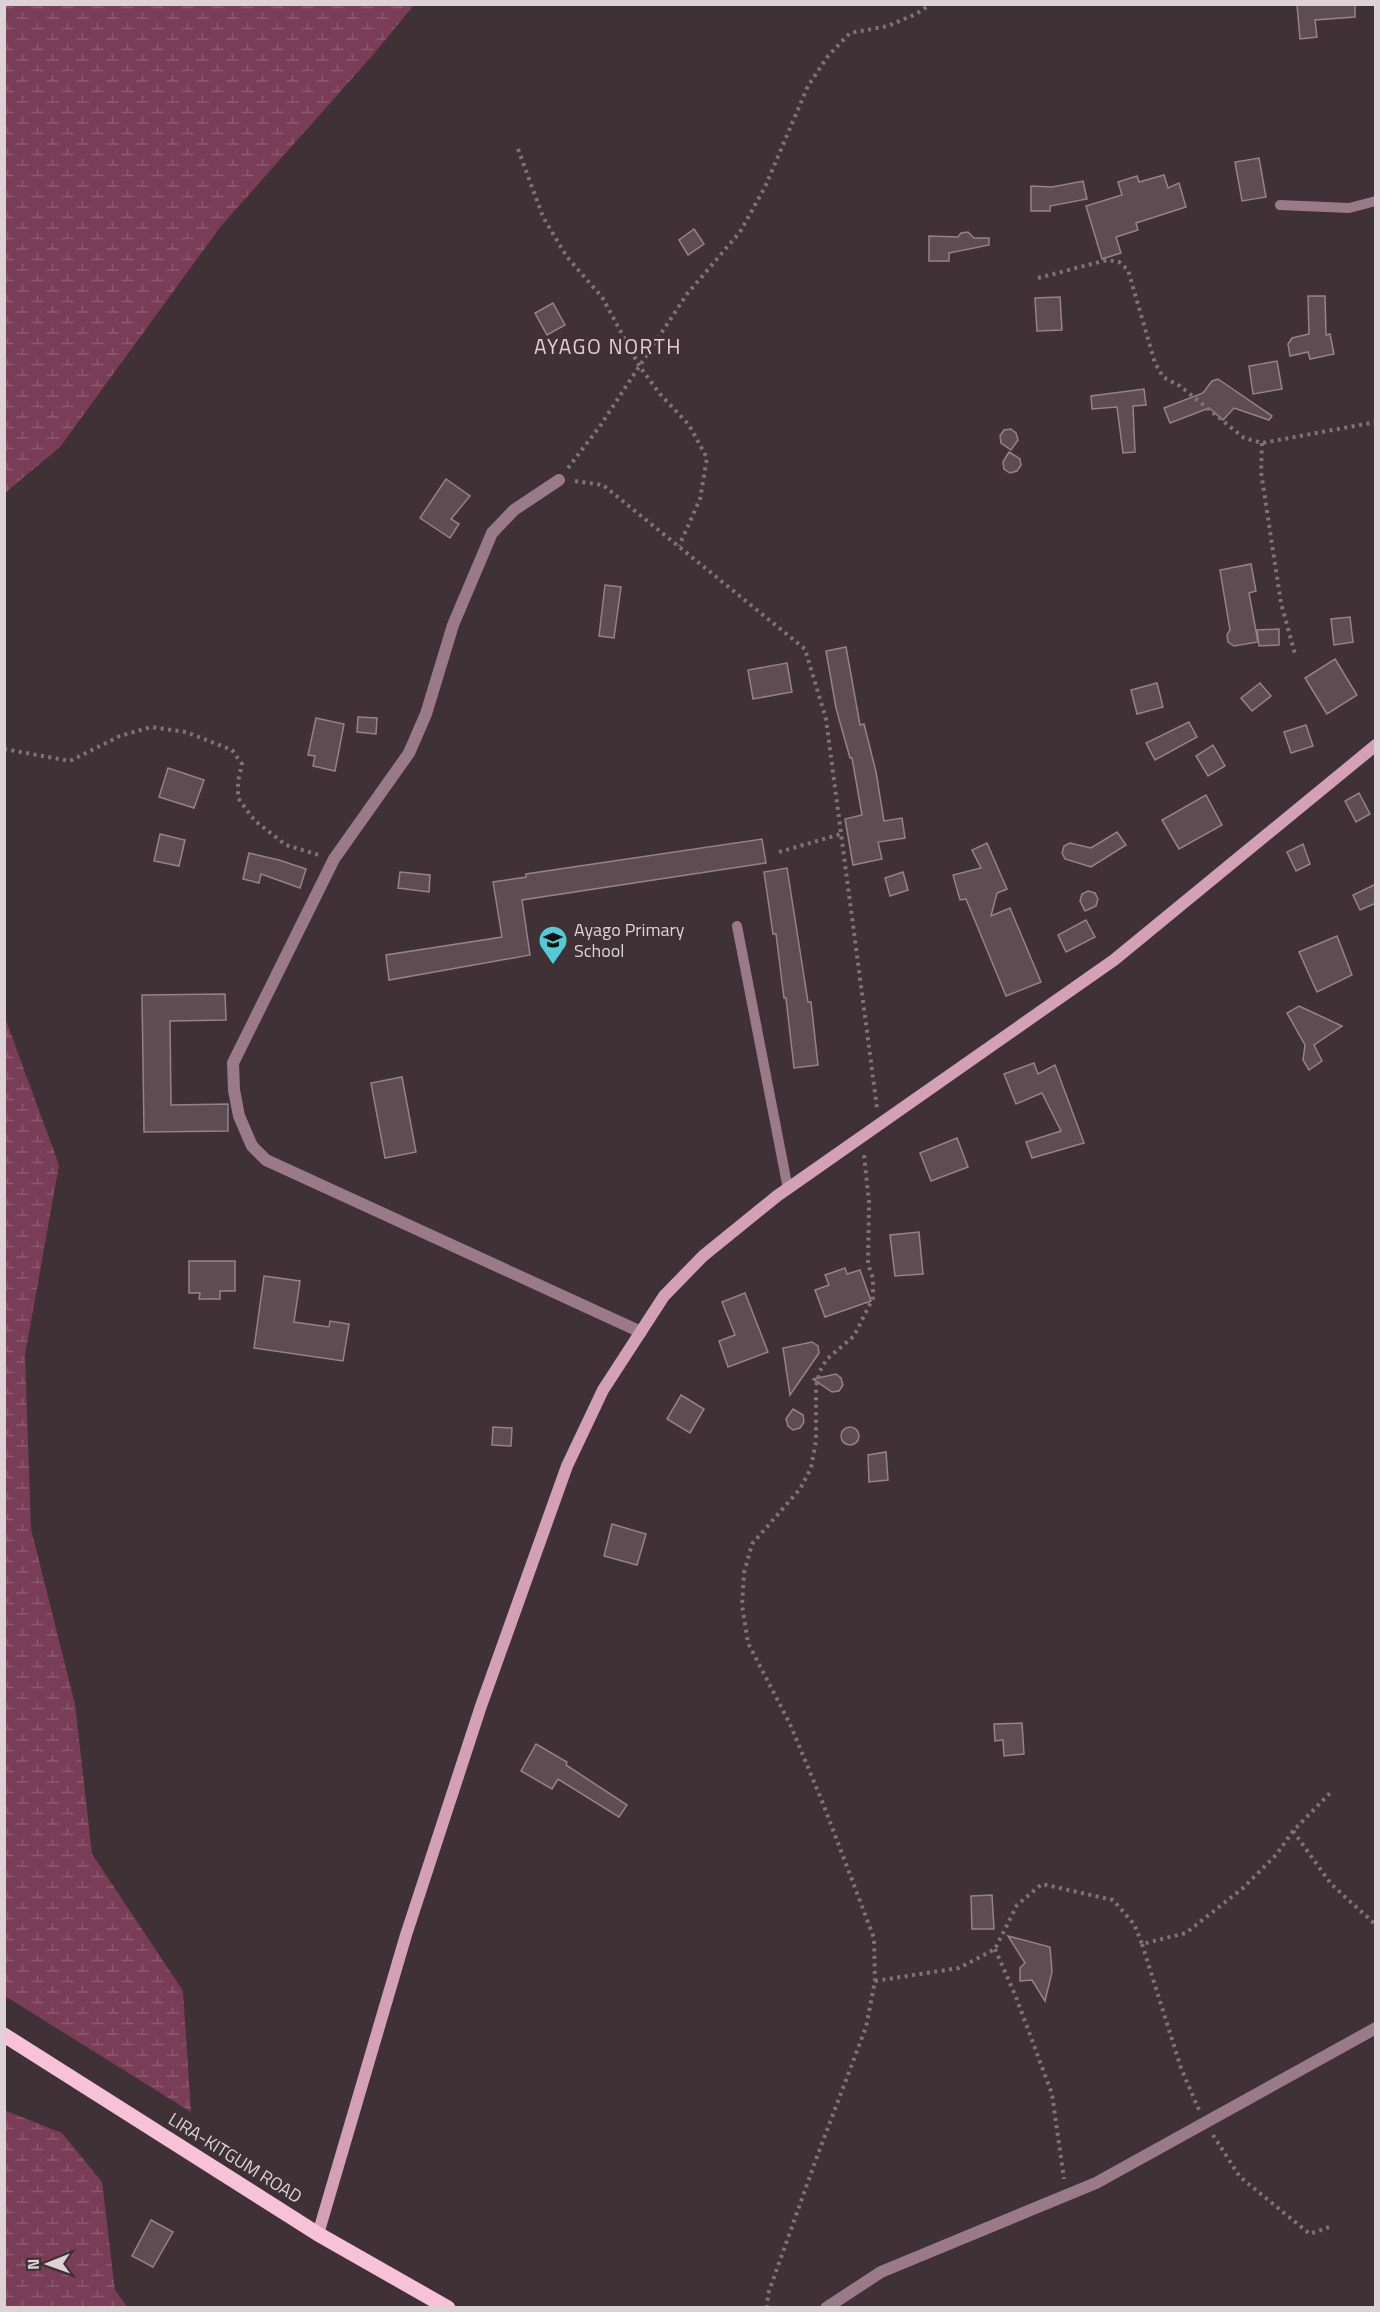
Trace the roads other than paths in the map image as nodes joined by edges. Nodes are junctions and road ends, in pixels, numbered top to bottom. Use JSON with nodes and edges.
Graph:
{"nodes":[{"id":1,"x":1376,"y":201,"type":"edge"},
{"id":2,"x":1280,"y":205,"type":"dead end"},
{"id":3,"x":559,"y":480,"type":"road end"},
{"id":4,"x":1376,"y":745,"type":"edge"},
{"id":5,"x":737,"y":926,"type":"dead end"},
{"id":6,"x":788,"y":1189,"type":"junction"},
{"id":7,"x":641,"y":1332,"type":"junction"},
{"id":8,"x":1376,"y":2028,"type":"edge"},
{"id":9,"x":4,"y":2035,"type":"edge"},
{"id":10,"x":318,"y":2234,"type":"junction"},
{"id":11,"x":448,"y":2307,"type":"edge"},
{"id":12,"x":826,"y":2307,"type":"edge"}],
"edges":[{"from":1,"to":2,"type":"lane"},
{"from":3,"to":7,"type":"street"},
{"from":4,"to":6,"type":"street"},
{"from":5,"to":6,"type":"lane"},
{"from":6,"to":7,"type":"street"},
{"from":7,"to":10,"type":"street"},
{"from":8,"to":12,"type":"street"},
{"from":9,"to":10,"type":"main road","name":"LIRA-KITGUM ROAD"},
{"from":10,"to":11,"type":"main road","name":"LIRA-KITGUM ROAD"}]}
